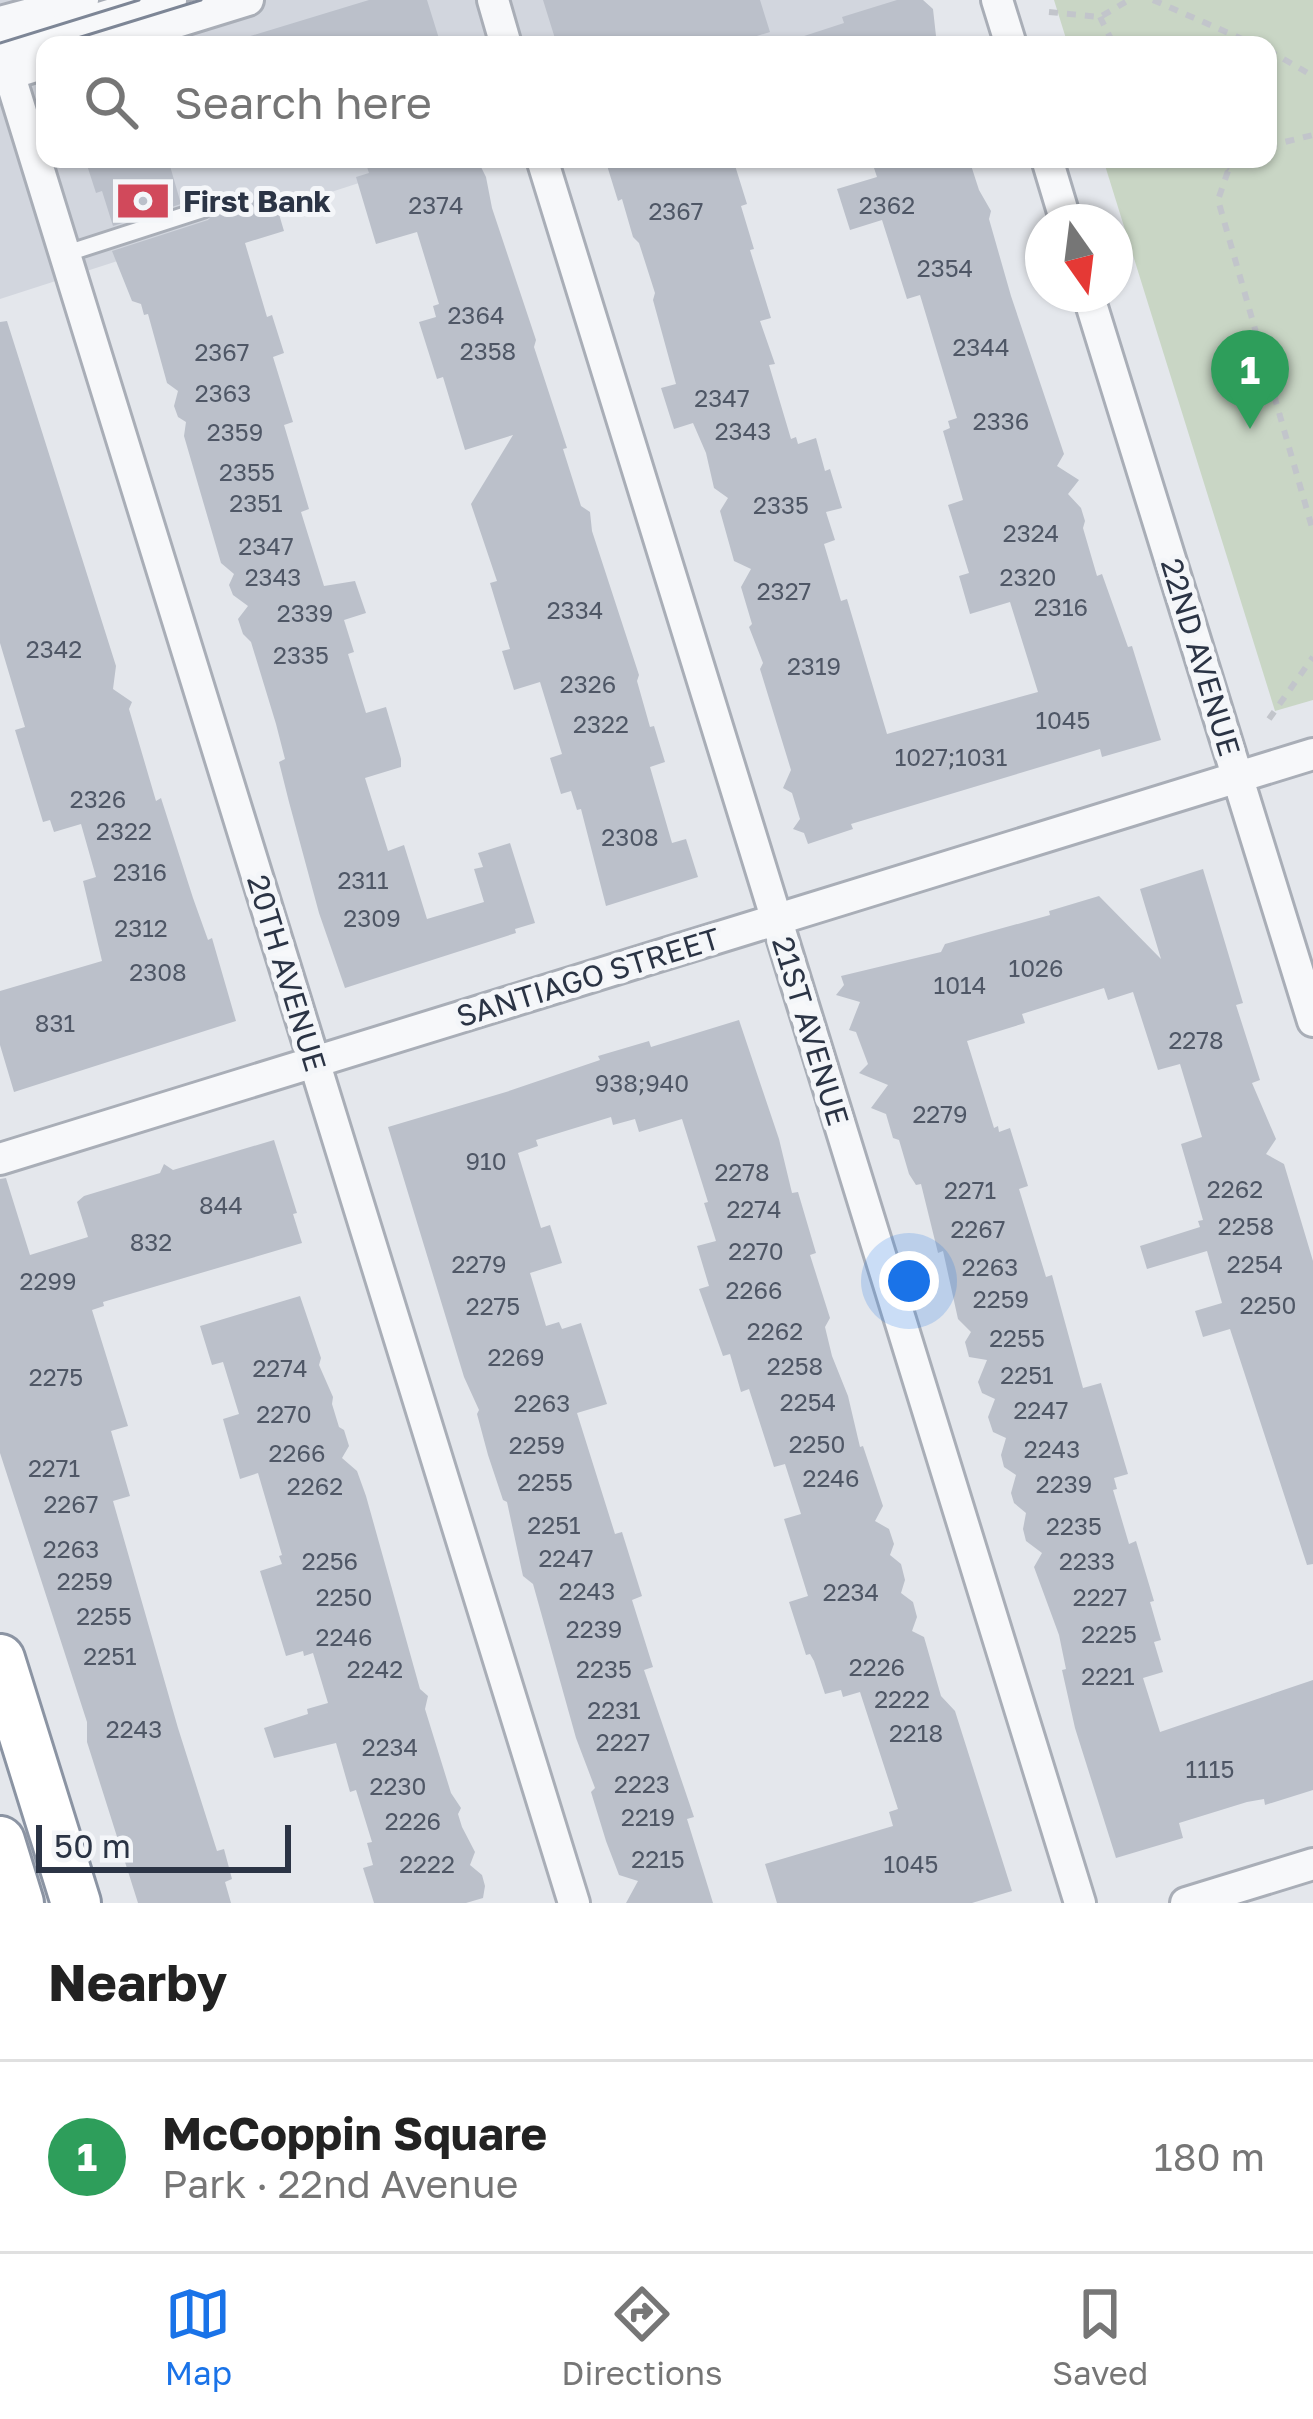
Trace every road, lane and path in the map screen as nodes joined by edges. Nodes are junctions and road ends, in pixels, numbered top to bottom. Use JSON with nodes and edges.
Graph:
{"nodes":[{"id":1,"x":83,"y":0,"type":"edge"},
{"id":2,"x":168,"y":0,"type":"edge"},
{"id":3,"x":248,"y":0,"type":"edge"},
{"id":4,"x":493,"y":0,"type":"edge"},
{"id":5,"x":998,"y":0,"type":"edge"},
{"id":6,"x":1129,"y":0,"type":"edge"},
{"id":7,"x":1153,"y":0,"type":"edge"},
{"id":8,"x":1049,"y":12,"type":"dead end"},
{"id":9,"x":1100,"y":17,"type":"junction"},
{"id":10,"x":132,"y":31,"type":"edge"},
{"id":11,"x":503,"y":36,"type":"edge"},
{"id":12,"x":1008,"y":36,"type":"edge"},
{"id":13,"x":1110,"y":36,"type":"edge"},
{"id":14,"x":1235,"y":36,"type":"edge"},
{"id":15,"x":36,"y":48,"type":"edge"},
{"id":16,"x":2,"y":54,"type":"edge"},
{"id":17,"x":1277,"y":55,"type":"edge"},
{"id":18,"x":36,"y":61,"type":"edge"},
{"id":19,"x":1313,"y":76,"type":"edge"},
{"id":20,"x":1313,"y":135,"type":"edge"},
{"id":21,"x":1277,"y":144,"type":"edge"},
{"id":22,"x":36,"y":162,"type":"edge"},
{"id":23,"x":38,"y":168,"type":"edge"},
{"id":24,"x":545,"y":168,"type":"edge"},
{"id":25,"x":1049,"y":168,"type":"edge"},
{"id":26,"x":1224,"y":168,"type":"edge"},
{"id":27,"x":1231,"y":168,"type":"edge"},
{"id":28,"x":1228,"y":171,"type":"junction"},
{"id":29,"x":1060,"y":204,"type":"edge"},
{"id":30,"x":204,"y":209,"type":"dead end"},
{"id":31,"x":65,"y":254,"type":"junction"},
{"id":32,"x":1094,"y":312,"type":"edge"},
{"id":33,"x":1313,"y":531,"type":"edge"},
{"id":34,"x":1313,"y":657,"type":"edge"},
{"id":35,"x":1269,"y":719,"type":"dead end"},
{"id":36,"x":1313,"y":754,"type":"edge"},
{"id":37,"x":1238,"y":777,"type":"junction"},
{"id":38,"x":776,"y":920,"type":"junction"},
{"id":39,"x":1313,"y":1021,"type":"edge"},
{"id":40,"x":315,"y":1062,"type":"junction"},
{"id":41,"x":0,"y":1159,"type":"edge"},
{"id":42,"x":0,"y":1659,"type":"edge"},
{"id":43,"x":0,"y":1841,"type":"edge"},
{"id":44,"x":1313,"y":1864,"type":"edge"},
{"id":45,"x":19,"y":1903,"type":"edge"},
{"id":46,"x":76,"y":1903,"type":"edge"},
{"id":47,"x":574,"y":1903,"type":"edge"},
{"id":48,"x":1080,"y":1903,"type":"edge"},
{"id":49,"x":1186,"y":1903,"type":"edge"}],
"edges":[{"from":1,"to":16,"type":"street"},
{"from":2,"to":10,"type":"street"},
{"from":3,"to":10,"type":"street"},
{"from":4,"to":11,"type":"street"},
{"from":5,"to":12,"type":"street"},
{"from":6,"to":9,"type":"path"},
{"from":7,"to":14,"type":"path"},
{"from":8,"to":9,"type":"path"},
{"from":9,"to":13,"type":"path"},
{"from":15,"to":16,"type":"street"},
{"from":16,"to":18,"type":"street"},
{"from":16,"to":22,"type":"street","name":"20TH AVENUE"},
{"from":17,"to":19,"type":"path"},
{"from":20,"to":21,"type":"path"},
{"from":23,"to":31,"type":"street","name":"20TH AVENUE"},
{"from":24,"to":38,"type":"street","name":"21ST AVENUE"},
{"from":25,"to":29,"type":"street"},
{"from":26,"to":28,"type":"path"},
{"from":27,"to":28,"type":"path"},
{"from":28,"to":33,"type":"path"},
{"from":30,"to":31,"type":"lane"},
{"from":31,"to":40,"type":"street","name":"20TH AVENUE"},
{"from":32,"to":37,"type":"street","name":"22ND AVENUE"},
{"from":34,"to":35,"type":"path"},
{"from":36,"to":37,"type":"street","name":"SANTIAGO STREET"},
{"from":37,"to":38,"type":"street","name":"SANTIAGO STREET"},
{"from":37,"to":39,"type":"street","name":"22ND AVENUE"},
{"from":38,"to":40,"type":"street","name":"SANTIAGO STREET"},
{"from":38,"to":48,"type":"street","name":"21ST AVENUE"},
{"from":40,"to":41,"type":"street","name":"SANTIAGO STREET"},
{"from":40,"to":47,"type":"street","name":"20TH AVENUE"},
{"from":42,"to":46,"type":"highway"},
{"from":43,"to":45,"type":"highway"},
{"from":44,"to":49,"type":"street"}]}
